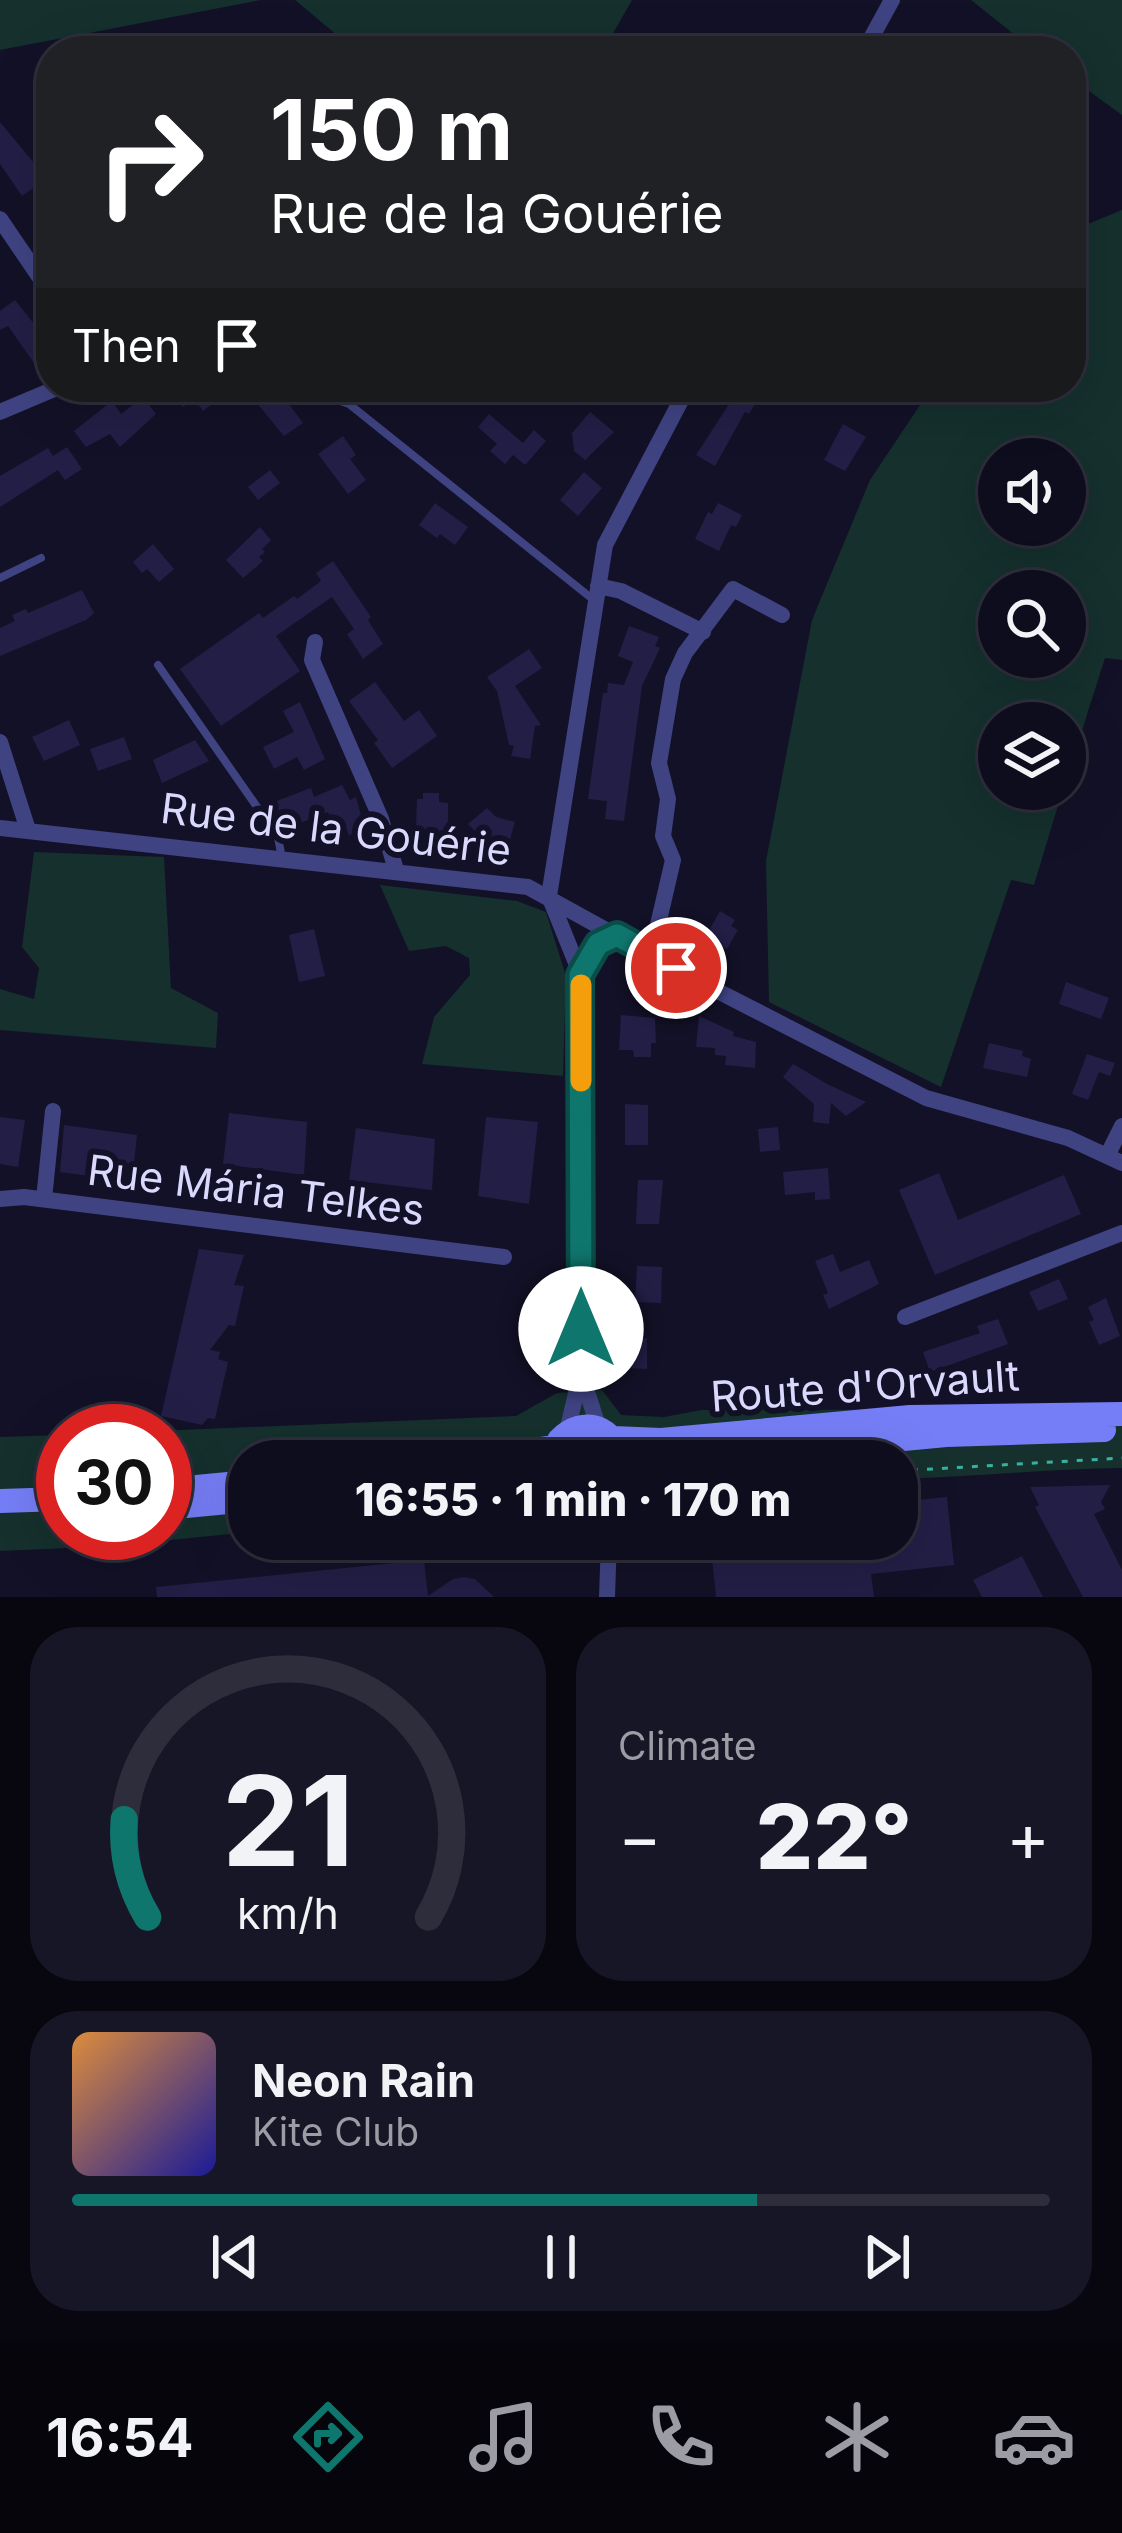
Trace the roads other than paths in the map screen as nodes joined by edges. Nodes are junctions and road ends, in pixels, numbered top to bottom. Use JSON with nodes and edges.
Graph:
{"nodes":[{"id":1,"x":892,"y":0,"type":"edge"},
{"id":2,"x":872,"y":36,"type":"edge"},
{"id":3,"x":0,"y":219,"type":"edge"},
{"id":4,"x":36,"y":274,"type":"edge"},
{"id":5,"x":36,"y":397,"type":"edge"},
{"id":6,"x":342,"y":402,"type":"edge"},
{"id":7,"x":680,"y":402,"type":"edge"},
{"id":8,"x":0,"y":412,"type":"edge"},
{"id":9,"x":41,"y":558,"type":"dead end"},
{"id":10,"x":0,"y":578,"type":"edge"},
{"id":11,"x":597,"y":594,"type":"junction"},
{"id":12,"x":782,"y":616,"type":"dead end"},
{"id":13,"x":703,"y":632,"type":"junction"},
{"id":14,"x":315,"y":642,"type":"dead end"},
{"id":15,"x":158,"y":665,"type":"dead end"},
{"id":16,"x":0,"y":742,"type":"edge"},
{"id":17,"x":0,"y":828,"type":"edge"},
{"id":18,"x":28,"y":830,"type":"junction"},
{"id":19,"x":282,"y":859,"type":"junction"},
{"id":20,"x":396,"y":870,"type":"junction"},
{"id":21,"x":550,"y":896,"type":"junction"},
{"id":22,"x":617,"y":935,"type":"junction"},
{"id":23,"x":651,"y":955,"type":"junction"},
{"id":24,"x":580,"y":975,"type":"junction"},
{"id":25,"x":53,"y":1111,"type":"dead end"},
{"id":26,"x":1122,"y":1126,"type":"edge"},
{"id":27,"x":1115,"y":1158,"type":"edge"},
{"id":28,"x":0,"y":1199,"type":"edge"},
{"id":29,"x":44,"y":1199,"type":"junction"},
{"id":30,"x":1122,"y":1233,"type":"edge"},
{"id":31,"x":504,"y":1257,"type":"dead end"},
{"id":32,"x":905,"y":1317,"type":"dead end"},
{"id":33,"x":581,"y":1373,"type":"junction"},
{"id":34,"x":1122,"y":1414,"type":"edge"},
{"id":35,"x":1122,"y":1430,"type":"edge"},
{"id":36,"x":561,"y":1440,"type":"edge"},
{"id":37,"x":566,"y":1440,"type":"edge"},
{"id":38,"x":607,"y":1440,"type":"edge"},
{"id":39,"x":609,"y":1440,"type":"edge"},
{"id":40,"x":661,"y":1440,"type":"edge"},
{"id":41,"x":902,"y":1440,"type":"edge"},
{"id":42,"x":228,"y":1484,"type":"edge"},
{"id":43,"x":192,"y":1487,"type":"edge"},
{"id":44,"x":36,"y":1500,"type":"edge"},
{"id":45,"x":0,"y":1501,"type":"edge"},
{"id":46,"x":228,"y":1502,"type":"edge"},
{"id":47,"x":192,"y":1505,"type":"edge"},
{"id":48,"x":0,"y":1514,"type":"edge"},
{"id":49,"x":36,"y":1515,"type":"edge"},
{"id":50,"x":602,"y":1560,"type":"edge"},
{"id":51,"x":607,"y":1560,"type":"edge"},
{"id":52,"x":606,"y":1577,"type":"junction"},
{"id":53,"x":607,"y":1597,"type":"edge"}],
"edges":[{"from":1,"to":2,"type":"street"},
{"from":3,"to":4,"type":"street"},
{"from":5,"to":8,"type":"street"},
{"from":6,"to":11,"type":"lane"},
{"from":7,"to":11,"type":"street"},
{"from":9,"to":10,"type":"lane"},
{"from":11,"to":13,"type":"street"},
{"from":11,"to":21,"type":"street"},
{"from":12,"to":13,"type":"street"},
{"from":13,"to":23,"type":"street"},
{"from":14,"to":20,"type":"street"},
{"from":15,"to":19,"type":"lane"},
{"from":16,"to":18,"type":"street"},
{"from":17,"to":18,"type":"street","name":"Rue de la Gouérie"},
{"from":18,"to":19,"type":"street","name":"Rue de la Gouérie"},
{"from":19,"to":20,"type":"street","name":"Rue de la Gouérie"},
{"from":20,"to":21,"type":"street","name":"Rue de la Gouérie"},
{"from":21,"to":22,"type":"street","name":"Rue de la Gouérie"},
{"from":21,"to":24,"type":"street"},
{"from":22,"to":23,"type":"street","name":"Rue de la Gouérie"},
{"from":22,"to":24,"type":"street"},
{"from":23,"to":27,"type":"street","name":"Rue de la Gouérie"},
{"from":24,"to":33,"type":"street"},
{"from":25,"to":29,"type":"street"},
{"from":26,"to":27,"type":"street","name":"Rue de la Gouérie"},
{"from":28,"to":29,"type":"street","name":"Rue Mária Telkes"},
{"from":29,"to":31,"type":"street","name":"Rue Mária Telkes"},
{"from":30,"to":32,"type":"street"},
{"from":33,"to":36,"type":"street"},
{"from":33,"to":39,"type":"street"},
{"from":34,"to":40,"type":"street","name":"Route d'Orvault"},
{"from":35,"to":41,"type":"street","name":"Route d'Orvault"},
{"from":37,"to":38,"type":"street","name":"Route d'Orvault"},
{"from":42,"to":43,"type":"street"},
{"from":44,"to":45,"type":"street"},
{"from":46,"to":47,"type":"street"},
{"from":48,"to":49,"type":"street"},
{"from":50,"to":52,"type":"street"},
{"from":51,"to":52,"type":"street"},
{"from":52,"to":53,"type":"street"}]}
